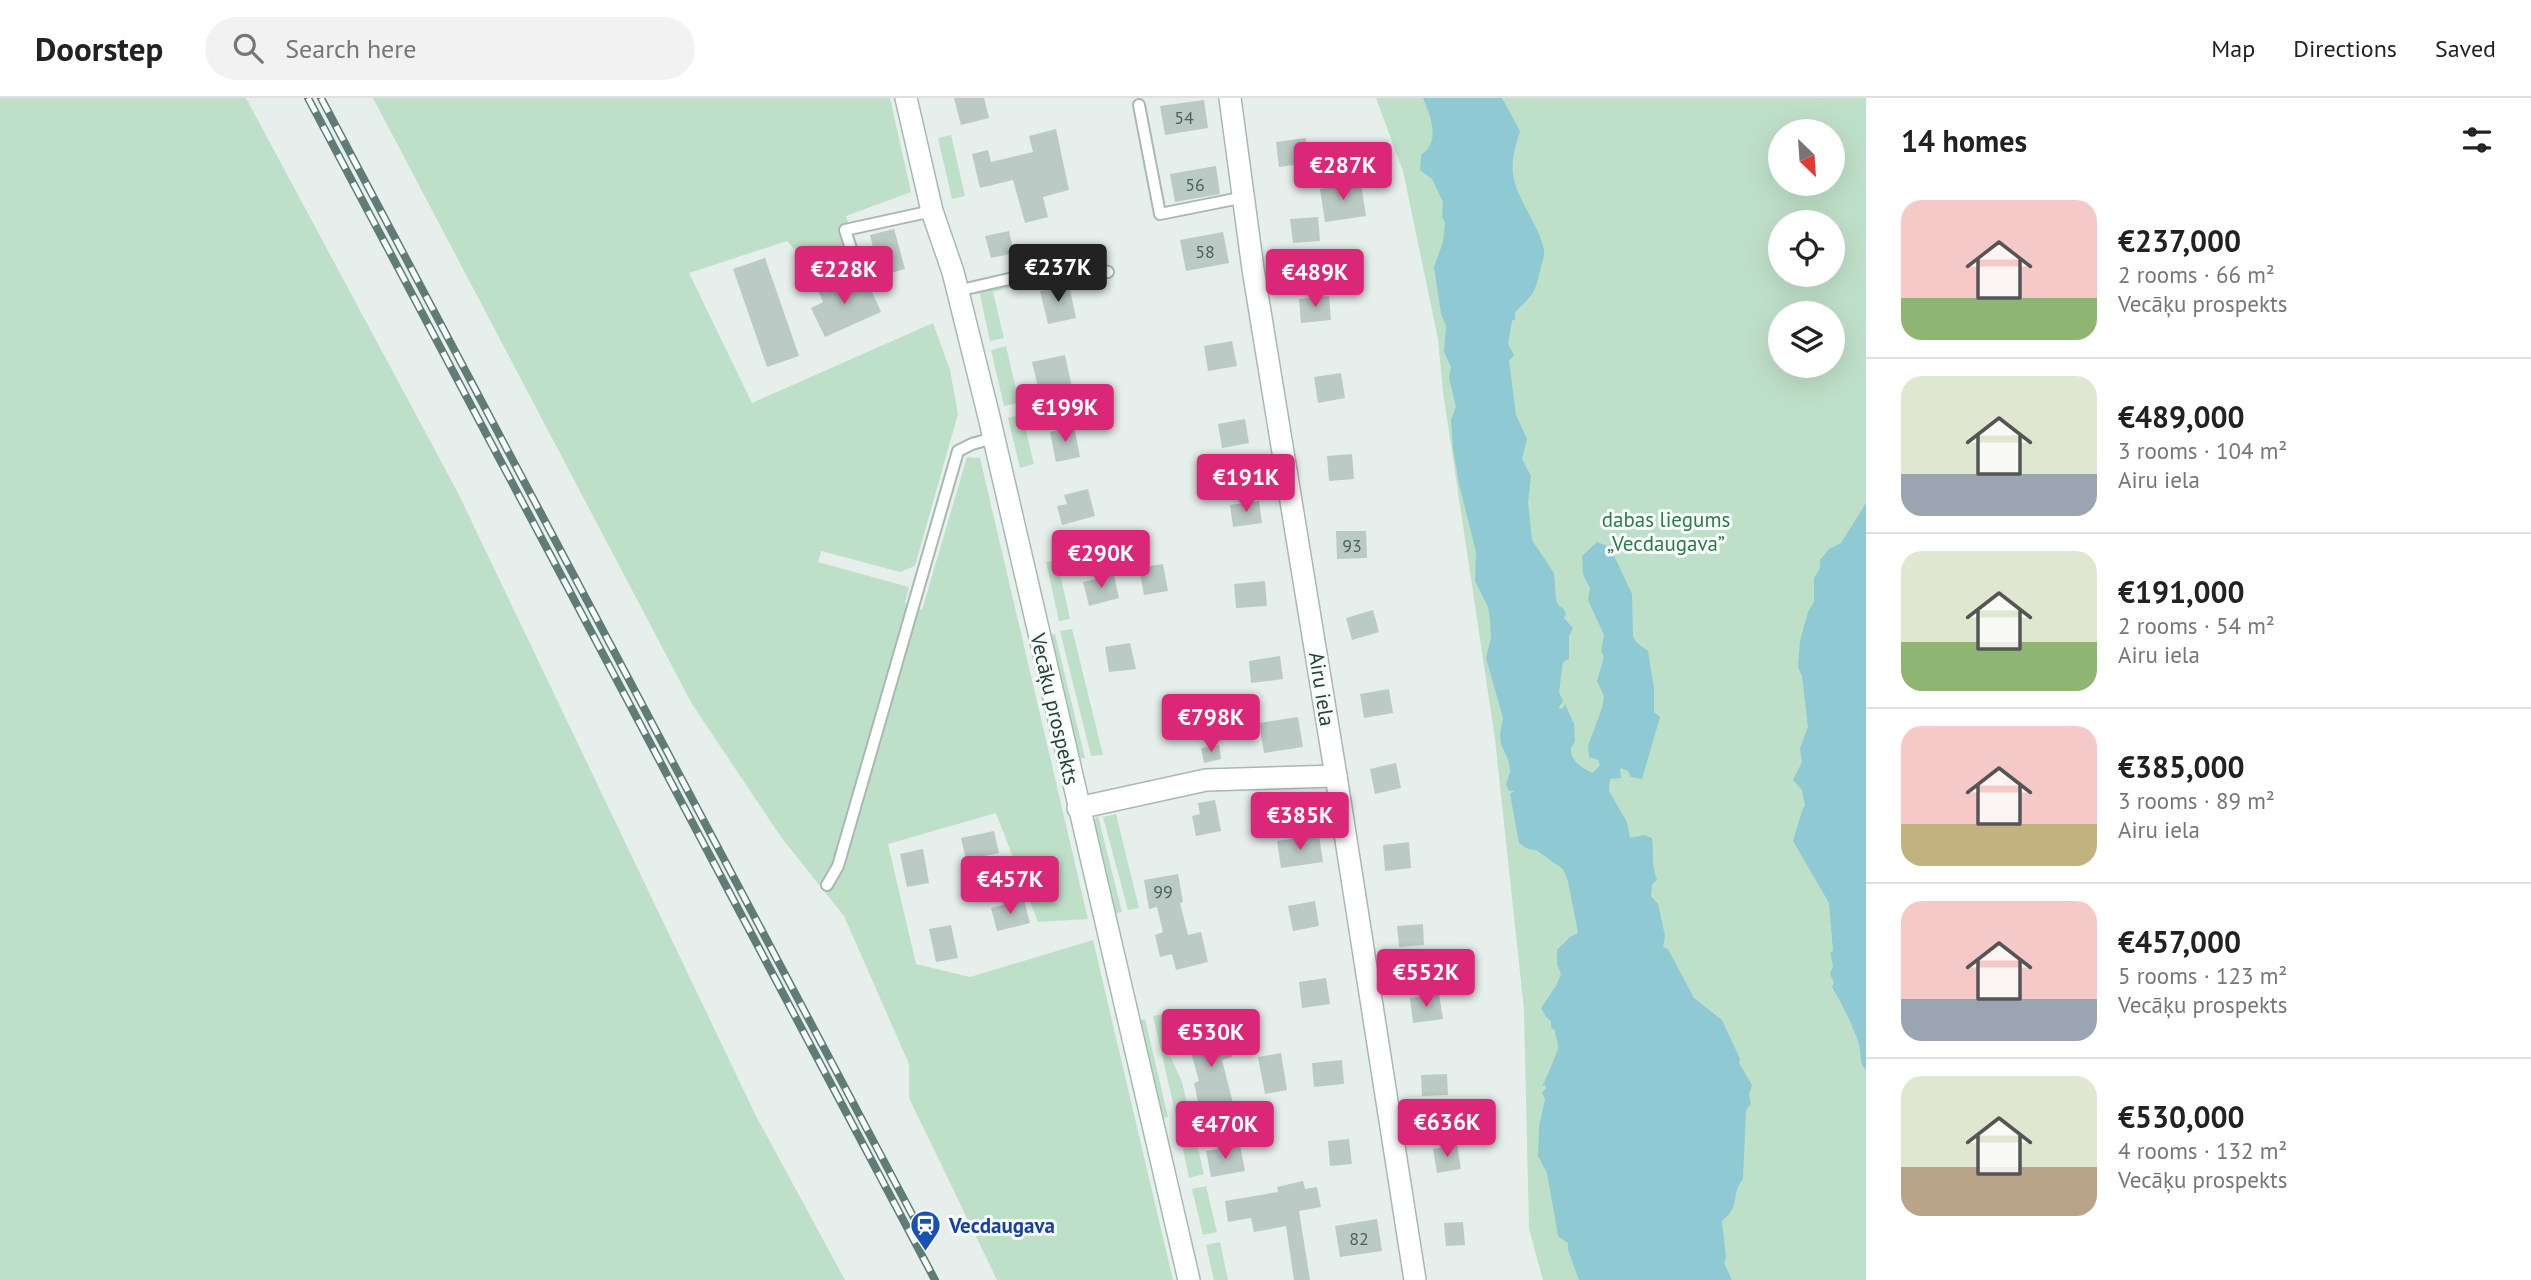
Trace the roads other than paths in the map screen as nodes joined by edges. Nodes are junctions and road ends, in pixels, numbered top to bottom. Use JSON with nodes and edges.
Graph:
{"nodes":[{"id":1,"x":906,"y":98,"type":"edge"},
{"id":2,"x":1230,"y":98,"type":"edge"},
{"id":3,"x":1139,"y":105,"type":"dead end"},
{"id":4,"x":1245,"y":197,"type":"junction"},
{"id":5,"x":932,"y":211,"type":"junction"},
{"id":6,"x":1108,"y":272,"type":"dead end"},
{"id":7,"x":859,"y":273,"type":"dead end"},
{"id":8,"x":957,"y":290,"type":"junction"},
{"id":9,"x":993,"y":438,"type":"junction"},
{"id":10,"x":1336,"y":776,"type":"junction"},
{"id":11,"x":1078,"y":808,"type":"junction"},
{"id":12,"x":827,"y":885,"type":"dead end"},
{"id":13,"x":1189,"y":1280,"type":"edge"},
{"id":14,"x":1415,"y":1280,"type":"edge"}],
"edges":[{"from":1,"to":5,"type":"street","name":"Vecāķu prospekts"},
{"from":2,"to":4,"type":"street","name":"Airu iela"},
{"from":3,"to":4,"type":"lane"},
{"from":4,"to":10,"type":"street","name":"Airu iela"},
{"from":5,"to":7,"type":"lane"},
{"from":5,"to":8,"type":"street","name":"Vecāķu prospekts"},
{"from":6,"to":8,"type":"lane"},
{"from":8,"to":9,"type":"street","name":"Vecāķu prospekts"},
{"from":9,"to":11,"type":"street","name":"Vecāķu prospekts"},
{"from":9,"to":12,"type":"lane"},
{"from":10,"to":11,"type":"street"},
{"from":10,"to":14,"type":"street","name":"Airu iela"},
{"from":11,"to":13,"type":"street","name":"Vecāķu prospekts"}]}
